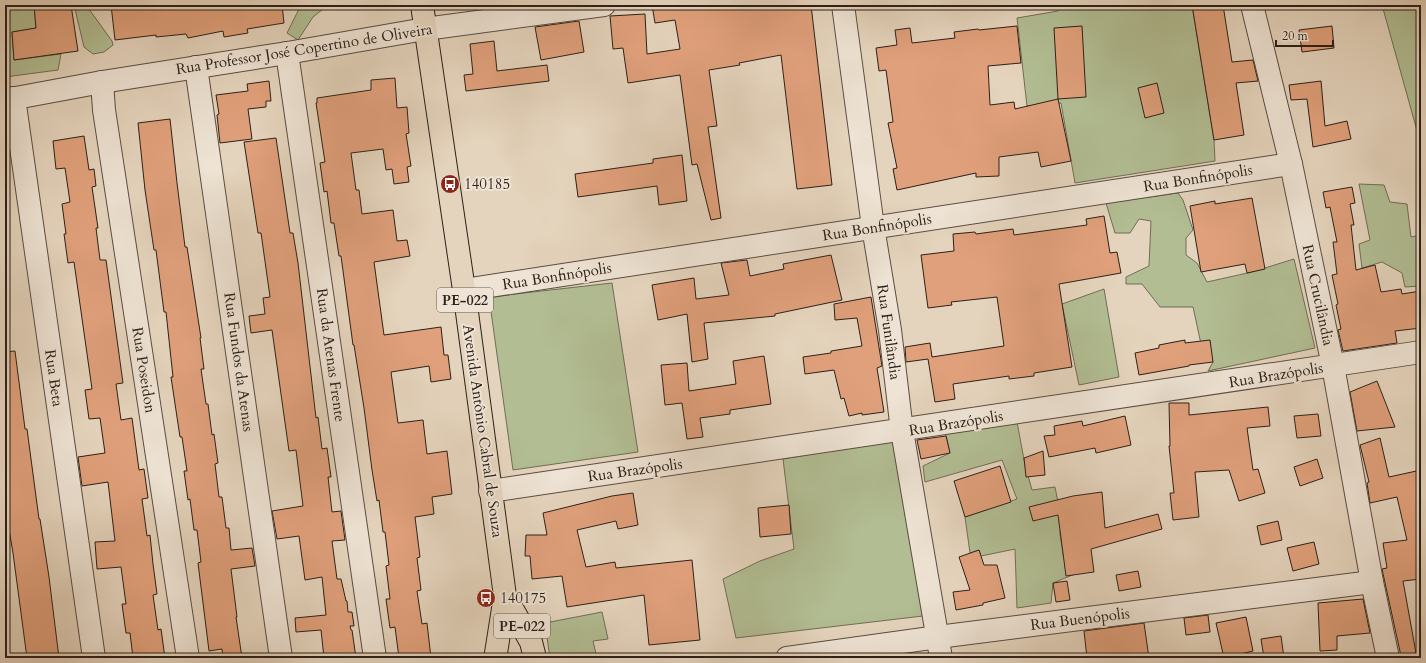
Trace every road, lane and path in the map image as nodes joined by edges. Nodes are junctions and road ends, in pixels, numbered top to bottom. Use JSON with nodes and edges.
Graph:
{"nodes":[{"id":1,"x":422,"y":5,"type":"edge"},
{"id":2,"x":604,"y":5,"type":"edge"},
{"id":3,"x":843,"y":5,"type":"edge"},
{"id":4,"x":1252,"y":5,"type":"edge"},
{"id":5,"x":425,"y":29,"type":"junction"},
{"id":6,"x":287,"y":53,"type":"junction"},
{"id":7,"x":196,"y":67,"type":"junction"},
{"id":8,"x":102,"y":82,"type":"junction"},
{"id":9,"x":10,"y":99,"type":"edge"},
{"id":10,"x":1291,"y":164,"type":"junction"},
{"id":11,"x":873,"y":227,"type":"junction"},
{"id":12,"x":464,"y":290,"type":"junction"},
{"id":13,"x":1421,"y":352,"type":"edge"},
{"id":14,"x":1333,"y":366,"type":"junction"},
{"id":15,"x":902,"y":431,"type":"junction"},
{"id":16,"x":490,"y":491,"type":"junction"},
{"id":17,"x":1372,"y":582,"type":"junction"},
{"id":18,"x":505,"y":596,"type":"junction"},
{"id":19,"x":938,"y":637,"type":"junction"},
{"id":20,"x":94,"y":658,"type":"edge"},
{"id":21,"x":188,"y":658,"type":"edge"},
{"id":22,"x":281,"y":658,"type":"edge"},
{"id":23,"x":376,"y":658,"type":"edge"},
{"id":24,"x":496,"y":658,"type":"edge"},
{"id":25,"x":535,"y":658,"type":"edge"},
{"id":26,"x":788,"y":658,"type":"edge"},
{"id":27,"x":941,"y":658,"type":"edge"},
{"id":28,"x":1388,"y":658,"type":"edge"}],
"edges":[{"from":1,"to":5,"type":"main road","name":"Avenida Antônio Cabral de Souza","number":"PE-022"},
{"from":2,"to":5,"type":"street","name":"Rua Professor José Copertino de Oliveira"},
{"from":3,"to":11,"type":"street","name":"Rua Funilândia"},
{"from":4,"to":10,"type":"street","name":"Rua Crucilândia"},
{"from":5,"to":6,"type":"street","name":"Rua Professor José Copertino de Oliveira"},
{"from":5,"to":12,"type":"main road","name":"Avenida Antônio Cabral de Souza","number":"PE-022"},
{"from":6,"to":7,"type":"street","name":"Rua Professor José Copertino de Oliveira"},
{"from":6,"to":23,"type":"street","name":"Rua da Atenas Frente"},
{"from":7,"to":8,"type":"street","name":"Rua Professor José Copertino de Oliveira"},
{"from":7,"to":22,"type":"street","name":"Rua Fundos da Atenas"},
{"from":8,"to":9,"type":"street","name":"Rua Professor José Copertino de Oliveira"},
{"from":8,"to":21,"type":"street","name":"Rua Poseidon"},
{"from":9,"to":20,"type":"street","name":"Rua Beta"},
{"from":10,"to":11,"type":"street","name":"Rua Bonfinópolis"},
{"from":10,"to":14,"type":"street","name":"Rua Crucilândia"},
{"from":11,"to":12,"type":"street","name":"Rua Bonfinópolis"},
{"from":11,"to":15,"type":"street","name":"Rua Funilândia"},
{"from":12,"to":16,"type":"main road","name":"Avenida Antônio Cabral de Souza","number":"PE-022"},
{"from":13,"to":14,"type":"street","name":"Rua Brazópolis"},
{"from":14,"to":15,"type":"street","name":"Rua Brazópolis"},
{"from":14,"to":17,"type":"street","name":"Rua Crucilândia"},
{"from":15,"to":16,"type":"street","name":"Rua Brazópolis"},
{"from":15,"to":19,"type":"street","name":"Rua Funilândia"},
{"from":16,"to":18,"type":"main road","name":"Avenida Antônio Cabral de Souza","number":"PE-022"},
{"from":17,"to":19,"type":"street","name":"Rua Buenópolis"},
{"from":17,"to":28,"type":"street","name":"Rua Crucilândia"},
{"from":18,"to":24,"type":"main road","name":"Avenida Antônio Cabral de Souza","number":"PE-022"},
{"from":18,"to":25,"type":"main road","name":"Avenida Antônio Cabral de Souza","number":"PE-022"},
{"from":19,"to":26,"type":"street","name":"Rua Buenópolis"},
{"from":19,"to":27,"type":"street","name":"Rua Funilândia"}]}
